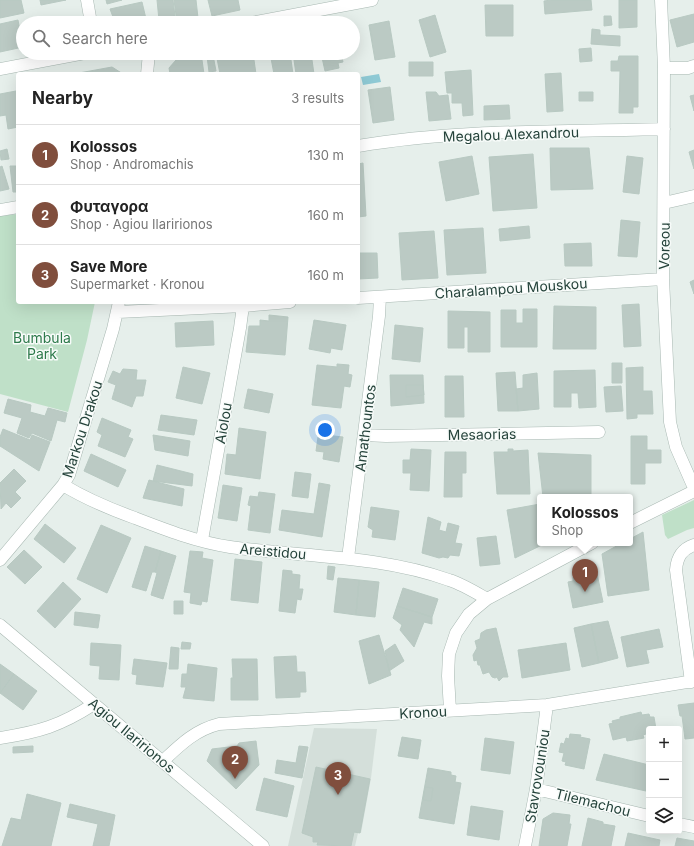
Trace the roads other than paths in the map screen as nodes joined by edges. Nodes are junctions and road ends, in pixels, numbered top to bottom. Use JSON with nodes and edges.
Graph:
{"nodes":[{"id":1,"x":87,"y":0,"type":"edge"},
{"id":2,"x":372,"y":0,"type":"edge"},
{"id":3,"x":662,"y":0,"type":"edge"},
{"id":4,"x":90,"y":16,"type":"edge"},
{"id":5,"x":288,"y":16,"type":"edge"},
{"id":6,"x":50,"y":60,"type":"edge"},
{"id":7,"x":149,"y":60,"type":"edge"},
{"id":8,"x":694,"y":66,"type":"edge"},
{"id":9,"x":664,"y":68,"type":"junction"},
{"id":10,"x":0,"y":70,"type":"edge"},
{"id":11,"x":147,"y":72,"type":"edge"},
{"id":12,"x":664,"y":129,"type":"junction"},
{"id":13,"x":360,"y":146,"type":"edge"},
{"id":14,"x":694,"y":196,"type":"edge"},
{"id":15,"x":664,"y":203,"type":"junction"},
{"id":16,"x":16,"y":207,"type":"edge"},
{"id":17,"x":0,"y":210,"type":"edge"},
{"id":18,"x":663,"y":279,"type":"junction"},
{"id":19,"x":380,"y":297,"type":"junction"},
{"id":20,"x":360,"y":298,"type":"edge"},
{"id":21,"x":266,"y":304,"type":"edge"},
{"id":22,"x":242,"y":306,"type":"junction"},
{"id":23,"x":118,"y":307,"type":"edge"},
{"id":24,"x":599,"y":432,"type":"dead end"},
{"id":25,"x":364,"y":435,"type":"junction"},
{"id":26,"x":63,"y":485,"type":"junction"},
{"id":27,"x":694,"y":489,"type":"edge"},
{"id":28,"x":633,"y":521,"type":"edge"},
{"id":29,"x":202,"y":540,"type":"junction"},
{"id":30,"x":694,"y":545,"type":"edge"},
{"id":31,"x":586,"y":546,"type":"edge"},
{"id":32,"x":348,"y":558,"type":"junction"},
{"id":33,"x":0,"y":560,"type":"edge"},
{"id":34,"x":487,"y":599,"type":"junction"},
{"id":35,"x":0,"y":625,"type":"edge"},
{"id":36,"x":692,"y":682,"type":"edge"},
{"id":37,"x":94,"y":704,"type":"junction"},
{"id":38,"x":547,"y":705,"type":"junction"},
{"id":39,"x":450,"y":710,"type":"junction"},
{"id":40,"x":0,"y":738,"type":"edge"},
{"id":41,"x":163,"y":761,"type":"junction"},
{"id":42,"x":536,"y":788,"type":"junction"},
{"id":43,"x":646,"y":815,"type":"edge"},
{"id":44,"x":682,"y":825,"type":"edge"},
{"id":45,"x":694,"y":828,"type":"edge"},
{"id":46,"x":263,"y":846,"type":"edge"},
{"id":47,"x":525,"y":846,"type":"edge"}],
"edges":[{"from":1,"to":4,"type":"street"},
{"from":2,"to":5,"type":"street"},
{"from":3,"to":9,"type":"street","name":"Voreou"},
{"from":6,"to":10,"type":"street"},
{"from":7,"to":11,"type":"street"},
{"from":8,"to":9,"type":"street"},
{"from":9,"to":12,"type":"street","name":"Voreou"},
{"from":12,"to":13,"type":"street","name":"Megalou Alexandrou"},
{"from":12,"to":15,"type":"street","name":"Voreou"},
{"from":14,"to":15,"type":"street"},
{"from":15,"to":18,"type":"street","name":"Voreou"},
{"from":16,"to":17,"type":"street"},
{"from":18,"to":19,"type":"street","name":"Charalampou Mouskou"},
{"from":18,"to":27,"type":"street","name":"Voreou"},
{"from":19,"to":20,"type":"street","name":"Charalampou Mouskou"},
{"from":19,"to":25,"type":"street","name":"Amathountos"},
{"from":21,"to":22,"type":"street"},
{"from":22,"to":23,"type":"street"},
{"from":22,"to":29,"type":"street","name":"Aiolou"},
{"from":23,"to":26,"type":"street","name":"Markou Drakou"},
{"from":24,"to":25,"type":"street","name":"Mesaorias"},
{"from":25,"to":32,"type":"street","name":"Amathountos"},
{"from":26,"to":29,"type":"street","name":"Areistidou"},
{"from":26,"to":33,"type":"street","name":"Markou Drakou"},
{"from":27,"to":28,"type":"street"},
{"from":29,"to":32,"type":"street","name":"Areistidou"},
{"from":30,"to":36,"type":"street"},
{"from":31,"to":34,"type":"street"},
{"from":32,"to":34,"type":"street","name":"Areistidou"},
{"from":34,"to":39,"type":"street"},
{"from":35,"to":37,"type":"street","name":"Agiou Ilaririonos"},
{"from":36,"to":38,"type":"street","name":"Kronou"},
{"from":37,"to":40,"type":"street"},
{"from":37,"to":41,"type":"street","name":"Agiou Ilaririonos"},
{"from":38,"to":39,"type":"street","name":"Kronou"},
{"from":38,"to":42,"type":"street","name":"Stavrovouniou"},
{"from":39,"to":41,"type":"street","name":"Kronou"},
{"from":41,"to":46,"type":"street","name":"Agiou Ilaririonos"},
{"from":42,"to":43,"type":"street","name":"Tilemachou"},
{"from":42,"to":47,"type":"street","name":"Stavrovouniou"},
{"from":44,"to":45,"type":"street"}]}
